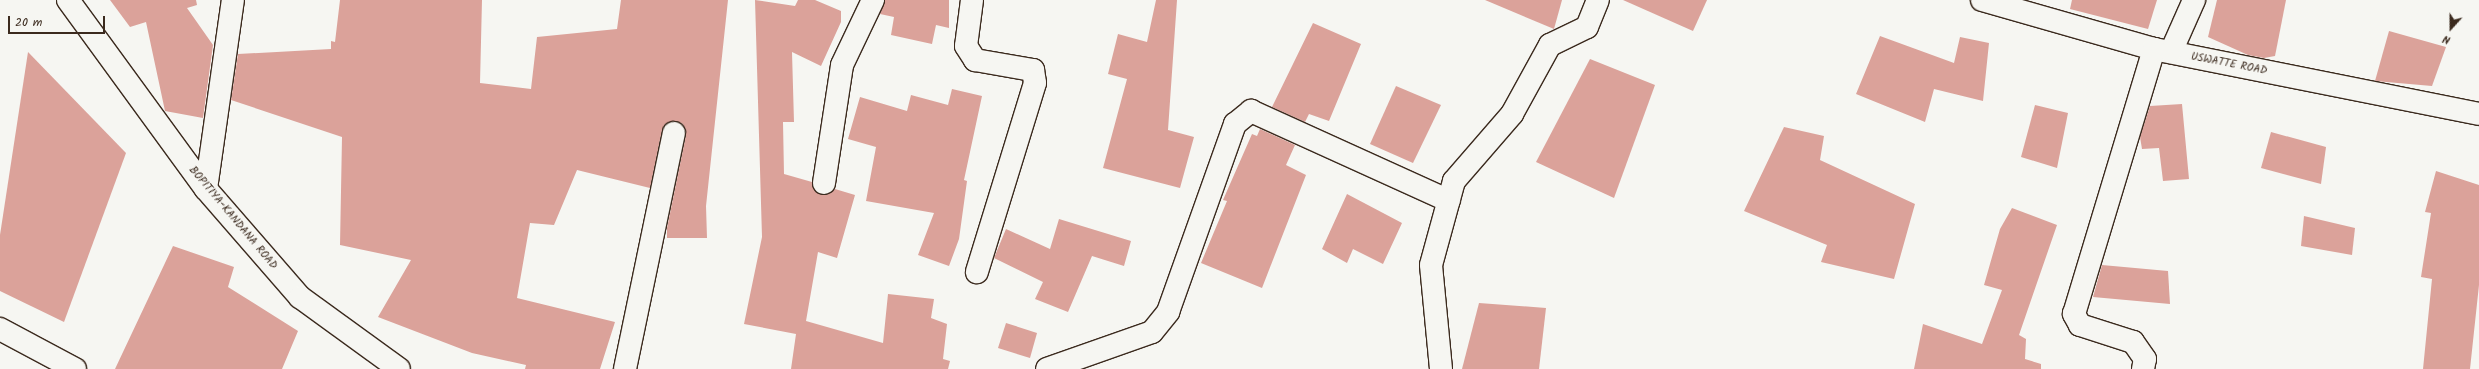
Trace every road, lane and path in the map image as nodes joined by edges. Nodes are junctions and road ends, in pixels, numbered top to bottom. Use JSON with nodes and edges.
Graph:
{"nodes":[{"id":1,"x":68,"y":0,"type":"edge"},
{"id":2,"x":233,"y":0,"type":"edge"},
{"id":3,"x":873,"y":0,"type":"edge"},
{"id":4,"x":972,"y":0,"type":"edge"},
{"id":5,"x":1598,"y":0,"type":"edge"},
{"id":6,"x":1982,"y":0,"type":"edge"},
{"id":7,"x":2194,"y":0,"type":"edge"},
{"id":8,"x":2163,"y":51,"type":"junction"},
{"id":9,"x":2479,"y":114,"type":"edge"},
{"id":10,"x":674,"y":133,"type":"dead end"},
{"id":11,"x":824,"y":183,"type":"dead end"},
{"id":12,"x":206,"y":189,"type":"junction"},
{"id":13,"x":1449,"y":201,"type":"junction"},
{"id":14,"x":977,"y":272,"type":"dead end"},
{"id":15,"x":0,"y":329,"type":"edge"},
{"id":16,"x":75,"y":369,"type":"edge"},
{"id":17,"x":399,"y":369,"type":"edge"},
{"id":18,"x":625,"y":369,"type":"edge"},
{"id":19,"x":1047,"y":369,"type":"edge"},
{"id":20,"x":1442,"y":369,"type":"edge"},
{"id":21,"x":2143,"y":369,"type":"edge"}],
"edges":[{"from":1,"to":12,"type":"street","name":"BOPITIYA-KANDANA ROAD"},
{"from":2,"to":12,"type":"street"},
{"from":3,"to":11,"type":"street"},
{"from":4,"to":14,"type":"street"},
{"from":5,"to":13,"type":"street"},
{"from":6,"to":8,"type":"street","name":"USWATTE ROAD"},
{"from":7,"to":8,"type":"street"},
{"from":8,"to":9,"type":"street","name":"USWATTE ROAD"},
{"from":8,"to":21,"type":"street"},
{"from":10,"to":18,"type":"street"},
{"from":12,"to":17,"type":"street","name":"BOPITIYA-KANDANA ROAD"},
{"from":13,"to":19,"type":"street"},
{"from":13,"to":20,"type":"street"},
{"from":15,"to":16,"type":"street"}]}
